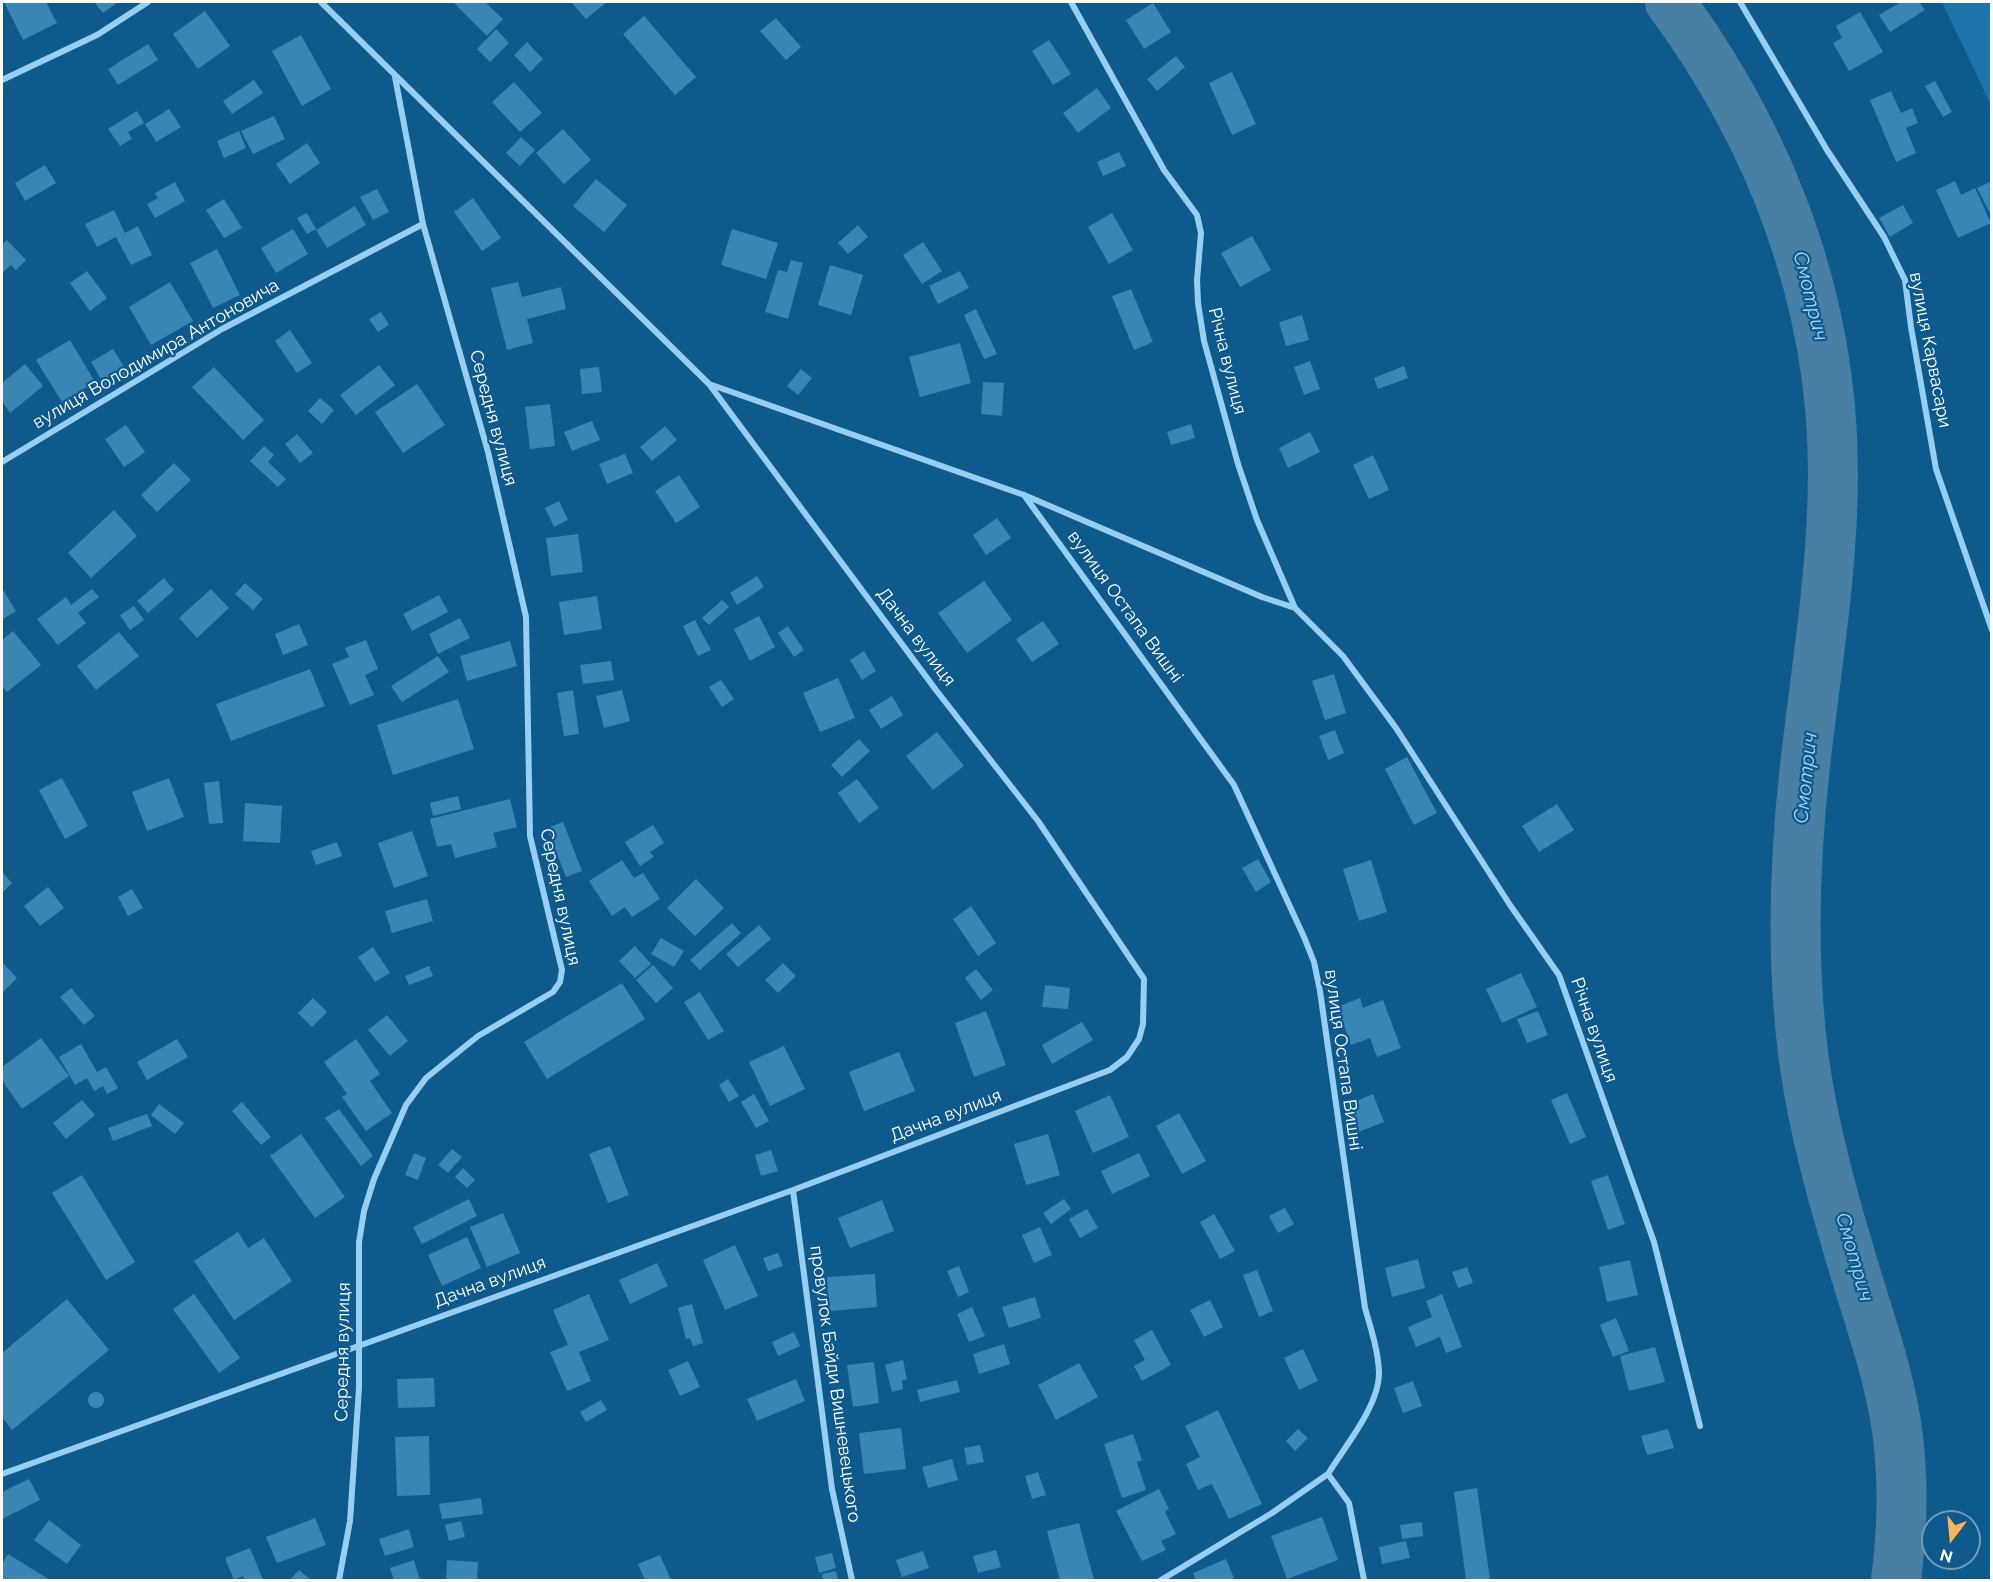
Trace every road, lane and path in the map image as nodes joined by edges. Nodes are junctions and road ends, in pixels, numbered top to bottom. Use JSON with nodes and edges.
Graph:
{"nodes":[{"id":1,"x":148,"y":2,"type":"edge"},
{"id":2,"x":321,"y":2,"type":"edge"},
{"id":3,"x":1071,"y":2,"type":"edge"},
{"id":4,"x":1740,"y":2,"type":"edge"},
{"id":5,"x":395,"y":76,"type":"junction"},
{"id":6,"x":2,"y":80,"type":"edge"},
{"id":7,"x":423,"y":224,"type":"junction"},
{"id":8,"x":709,"y":384,"type":"junction"},
{"id":9,"x":2,"y":462,"type":"edge"},
{"id":10,"x":1024,"y":495,"type":"junction"},
{"id":11,"x":1295,"y":608,"type":"junction"},
{"id":12,"x":1992,"y":630,"type":"edge"},
{"id":13,"x":793,"y":1190,"type":"junction"},
{"id":14,"x":359,"y":1345,"type":"junction"},
{"id":15,"x":1700,"y":1426,"type":"dead end"},
{"id":16,"x":2,"y":1474,"type":"edge"},
{"id":17,"x":1328,"y":1474,"type":"junction"},
{"id":18,"x":339,"y":1581,"type":"edge"},
{"id":19,"x":852,"y":1581,"type":"edge"},
{"id":20,"x":1161,"y":1581,"type":"edge"},
{"id":21,"x":1364,"y":1581,"type":"edge"}],
"edges":[{"from":1,"to":6,"type":"street"},
{"from":2,"to":5,"type":"street"},
{"from":3,"to":11,"type":"street","name":"Річна вулиця"},
{"from":4,"to":12,"type":"street","name":"вулиця Карвасари"},
{"from":5,"to":7,"type":"street","name":"Середня вулиця"},
{"from":5,"to":8,"type":"street"},
{"from":7,"to":9,"type":"street","name":"вулиця Володимира Антоновича"},
{"from":7,"to":14,"type":"street","name":"Середня вулиця"},
{"from":8,"to":10,"type":"street","name":"Річна вулиця"},
{"from":8,"to":13,"type":"street","name":"Дачна вулиця"},
{"from":10,"to":11,"type":"street","name":"Річна вулиця"},
{"from":10,"to":17,"type":"street","name":"вулиця Остапа Вишні"},
{"from":11,"to":15,"type":"street","name":"Річна вулиця"},
{"from":13,"to":14,"type":"street","name":"Дачна вулиця"},
{"from":13,"to":19,"type":"street","name":"провулок Байди Вишневецького"},
{"from":14,"to":16,"type":"street","name":"Дачна вулиця"},
{"from":14,"to":18,"type":"street","name":"Середня вулиця"},
{"from":17,"to":20,"type":"street"},
{"from":17,"to":21,"type":"street"}]}
